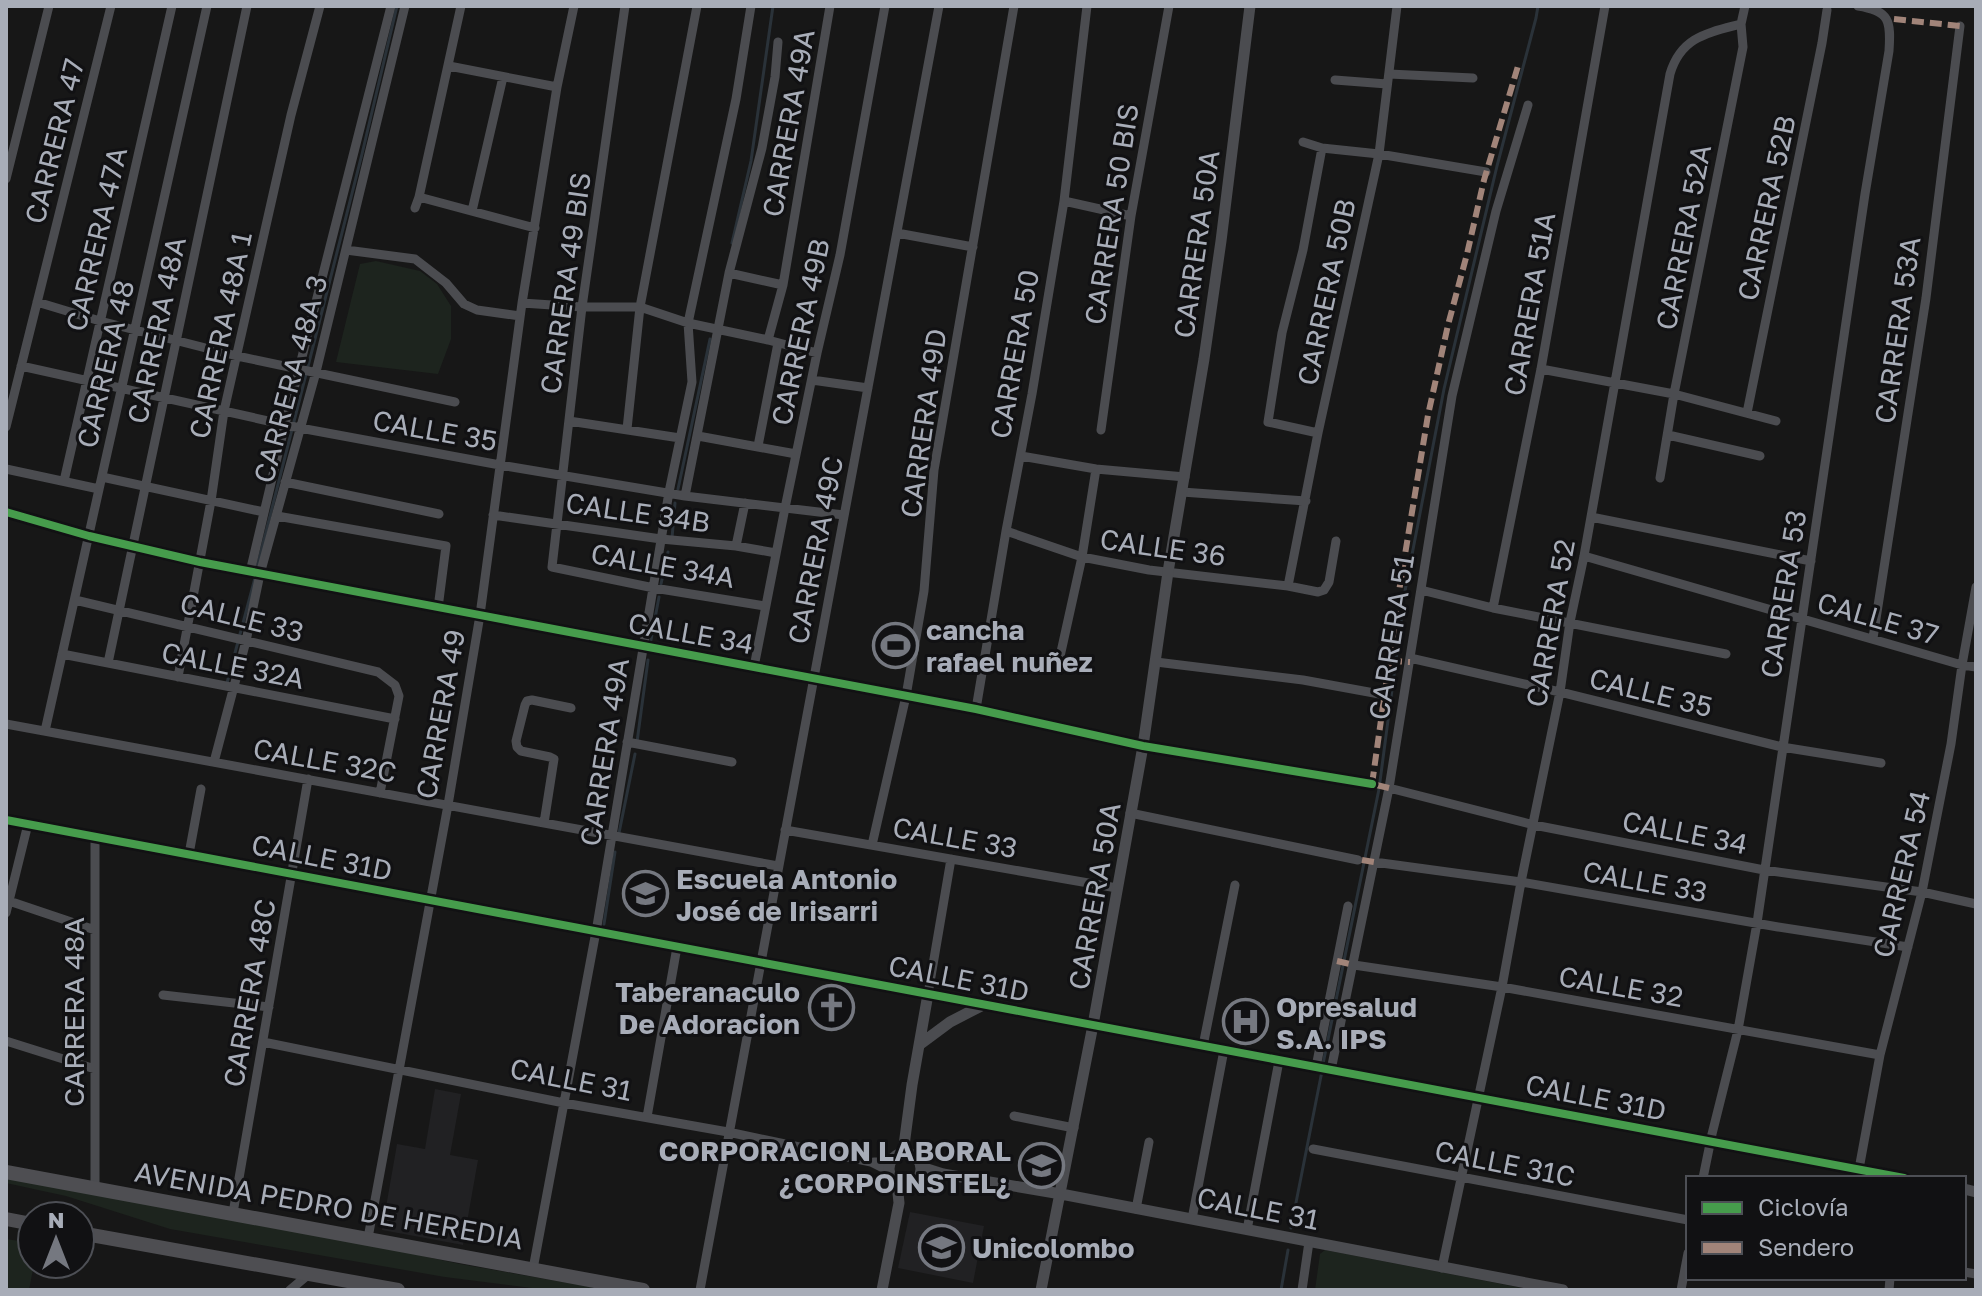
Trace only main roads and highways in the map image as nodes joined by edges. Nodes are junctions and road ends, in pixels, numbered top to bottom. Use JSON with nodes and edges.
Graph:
{"nodes":[{"id":1,"x":6,"y":1172,"type":"edge"},
{"id":2,"x":96,"y":1236,"type":"edge"},
{"id":3,"x":350,"y":1285,"type":"edge"},
{"id":4,"x":398,"y":1290,"type":"edge"},
{"id":5,"x":643,"y":1290,"type":"edge"}],
"edges":[{"from":1,"to":5,"type":"highway","name":"AVENIDA PEDRO DE HEREDIA"},
{"from":2,"to":3,"type":"highway"},
{"from":3,"to":4,"type":"highway"}]}
